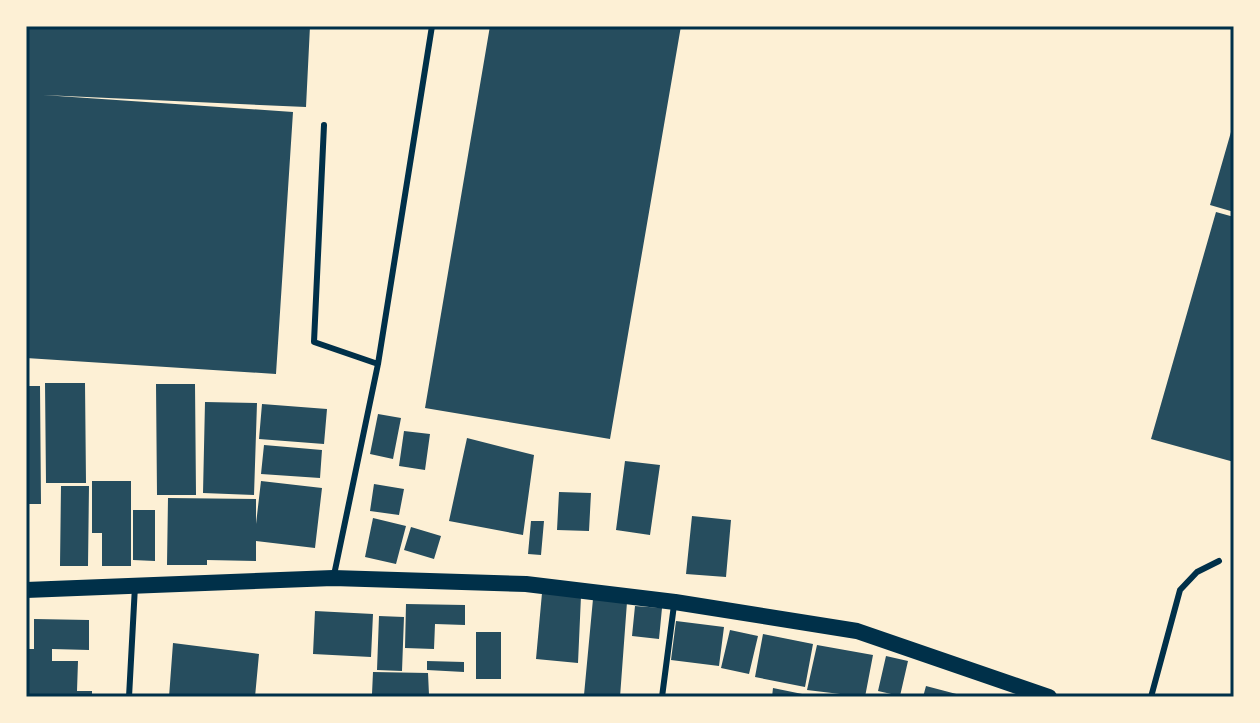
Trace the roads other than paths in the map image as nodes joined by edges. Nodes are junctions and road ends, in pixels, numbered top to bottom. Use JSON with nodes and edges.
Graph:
{"nodes":[{"id":1,"x":432,"y":26,"type":"edge"},
{"id":2,"x":324,"y":125,"type":"dead end"},
{"id":3,"x":378,"y":364,"type":"junction"},
{"id":4,"x":1219,"y":561,"type":"dead end"},
{"id":5,"x":333,"y":578,"type":"junction"},
{"id":6,"x":135,"y":586,"type":"junction"},
{"id":7,"x":26,"y":590,"type":"edge"},
{"id":8,"x":675,"y":602,"type":"junction"},
{"id":9,"x":1020,"y":693,"type":"edge"},
{"id":10,"x":129,"y":697,"type":"edge"},
{"id":11,"x":662,"y":697,"type":"edge"},
{"id":12,"x":1049,"y":697,"type":"edge"},
{"id":13,"x":1151,"y":697,"type":"edge"}],
"edges":[{"from":1,"to":3,"type":"lane"},
{"from":2,"to":3,"type":"lane"},
{"from":3,"to":5,"type":"lane"},
{"from":4,"to":13,"type":"lane"},
{"from":5,"to":6,"type":"main road"},
{"from":5,"to":8,"type":"main road"},
{"from":6,"to":7,"type":"main road"},
{"from":6,"to":10,"type":"lane"},
{"from":8,"to":9,"type":"main road"},
{"from":8,"to":11,"type":"lane"},
{"from":9,"to":12,"type":"main road"}]}
